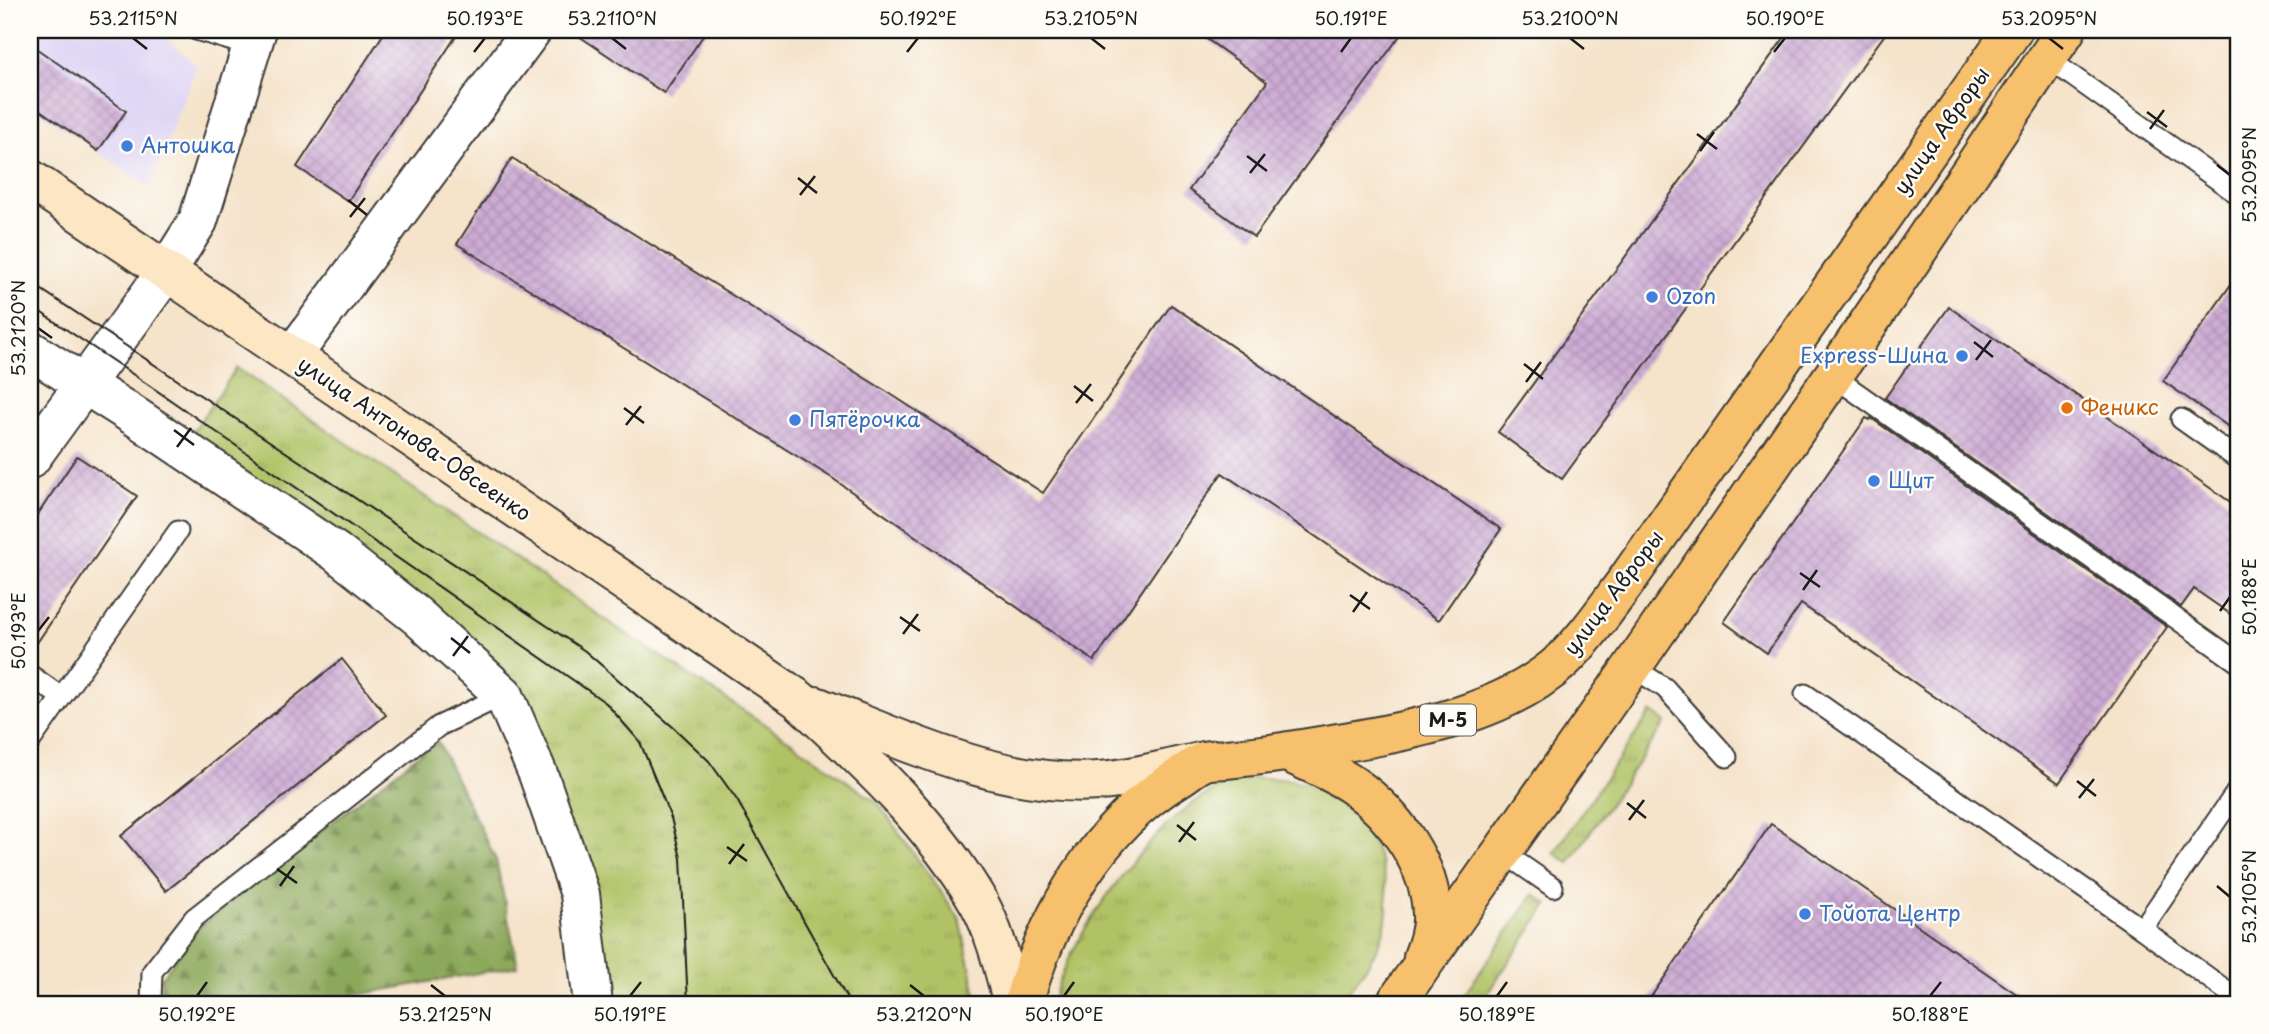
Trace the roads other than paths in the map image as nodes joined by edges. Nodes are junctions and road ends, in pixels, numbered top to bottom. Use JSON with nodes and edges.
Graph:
{"nodes":[{"id":1,"x":196,"y":30,"type":"edge"},
{"id":2,"x":532,"y":30,"type":"edge"},
{"id":3,"x":2013,"y":30,"type":"edge"},
{"id":4,"x":255,"y":38,"type":"edge"},
{"id":5,"x":2056,"y":44,"type":"edge"},
{"id":6,"x":30,"y":179,"type":"edge"},
{"id":7,"x":2239,"y":195,"type":"edge"},
{"id":8,"x":166,"y":272,"type":"junction"},
{"id":9,"x":30,"y":350,"type":"edge"},
{"id":10,"x":292,"y":356,"type":"junction"},
{"id":11,"x":1833,"y":376,"type":"junction"},
{"id":12,"x":85,"y":386,"type":"junction"},
{"id":13,"x":2181,"y":419,"type":"dead end"},
{"id":14,"x":30,"y":458,"type":"edge"},
{"id":15,"x":2239,"y":460,"type":"edge"},
{"id":16,"x":178,"y":531,"type":"dead end"},
{"id":17,"x":2239,"y":663,"type":"edge"},
{"id":18,"x":1632,"y":667,"type":"junction"},
{"id":19,"x":30,"y":675,"type":"edge"},
{"id":20,"x":1805,"y":694,"type":"dead end"},
{"id":21,"x":504,"y":695,"type":"junction"},
{"id":22,"x":61,"y":697,"type":"junction"},
{"id":23,"x":798,"y":699,"type":"junction"},
{"id":24,"x":30,"y":742,"type":"edge"},
{"id":25,"x":1287,"y":752,"type":"junction"},
{"id":26,"x":1727,"y":757,"type":"dead end"},
{"id":27,"x":1205,"y":761,"type":"junction"},
{"id":28,"x":2239,"y":788,"type":"edge"},
{"id":29,"x":1502,"y":851,"type":"junction"},
{"id":30,"x":1553,"y":887,"type":"dead end"},
{"id":31,"x":2142,"y":929,"type":"junction"},
{"id":32,"x":1419,"y":969,"type":"junction"},
{"id":33,"x":2239,"y":1000,"type":"edge"},
{"id":34,"x":151,"y":1004,"type":"edge"},
{"id":35,"x":593,"y":1004,"type":"edge"},
{"id":36,"x":1013,"y":1004,"type":"edge"},
{"id":37,"x":1023,"y":1004,"type":"edge"},
{"id":38,"x":1395,"y":1004,"type":"edge"}],
"edges":[{"from":1,"to":4,"type":"lane"},
{"from":2,"to":10,"type":"street"},
{"from":3,"to":25,"type":"main road","name":"улица Авроры","number":"М-5"},
{"from":4,"to":8,"type":"street"},
{"from":5,"to":7,"type":"lane"},
{"from":5,"to":11,"type":"main road"},
{"from":6,"to":8,"type":"main road","name":"улица Антонова-Овсеенко"},
{"from":8,"to":10,"type":"main road","name":"улица Антонова-Овсеенко"},
{"from":8,"to":12,"type":"street"},
{"from":9,"to":12,"type":"street"},
{"from":10,"to":23,"type":"main road","name":"улица Антонова-Овсеенко"},
{"from":11,"to":17,"type":"lane"},
{"from":11,"to":18,"type":"main road"},
{"from":12,"to":14,"type":"street"},
{"from":12,"to":21,"type":"street"},
{"from":13,"to":15,"type":"lane"},
{"from":16,"to":22,"type":"lane"},
{"from":18,"to":26,"type":"lane"},
{"from":18,"to":29,"type":"main road"},
{"from":19,"to":22,"type":"lane"},
{"from":20,"to":31,"type":"lane"},
{"from":21,"to":34,"type":"lane"},
{"from":21,"to":35,"type":"street"},
{"from":22,"to":24,"type":"lane"},
{"from":23,"to":27,"type":"main road","name":"улица Антонова-Овсеенко"},
{"from":23,"to":36,"type":"main road","name":"улица Антонова-Овсеенко"},
{"from":25,"to":27,"type":"main road","name":"улица Авроры","number":"М-5"},
{"from":25,"to":32,"type":"main road"},
{"from":27,"to":37,"type":"main road","name":"улица Авроры","number":"М-5"},
{"from":28,"to":31,"type":"lane"},
{"from":29,"to":30,"type":"lane"},
{"from":29,"to":32,"type":"main road"},
{"from":31,"to":33,"type":"lane"},
{"from":32,"to":38,"type":"main road"}]}
